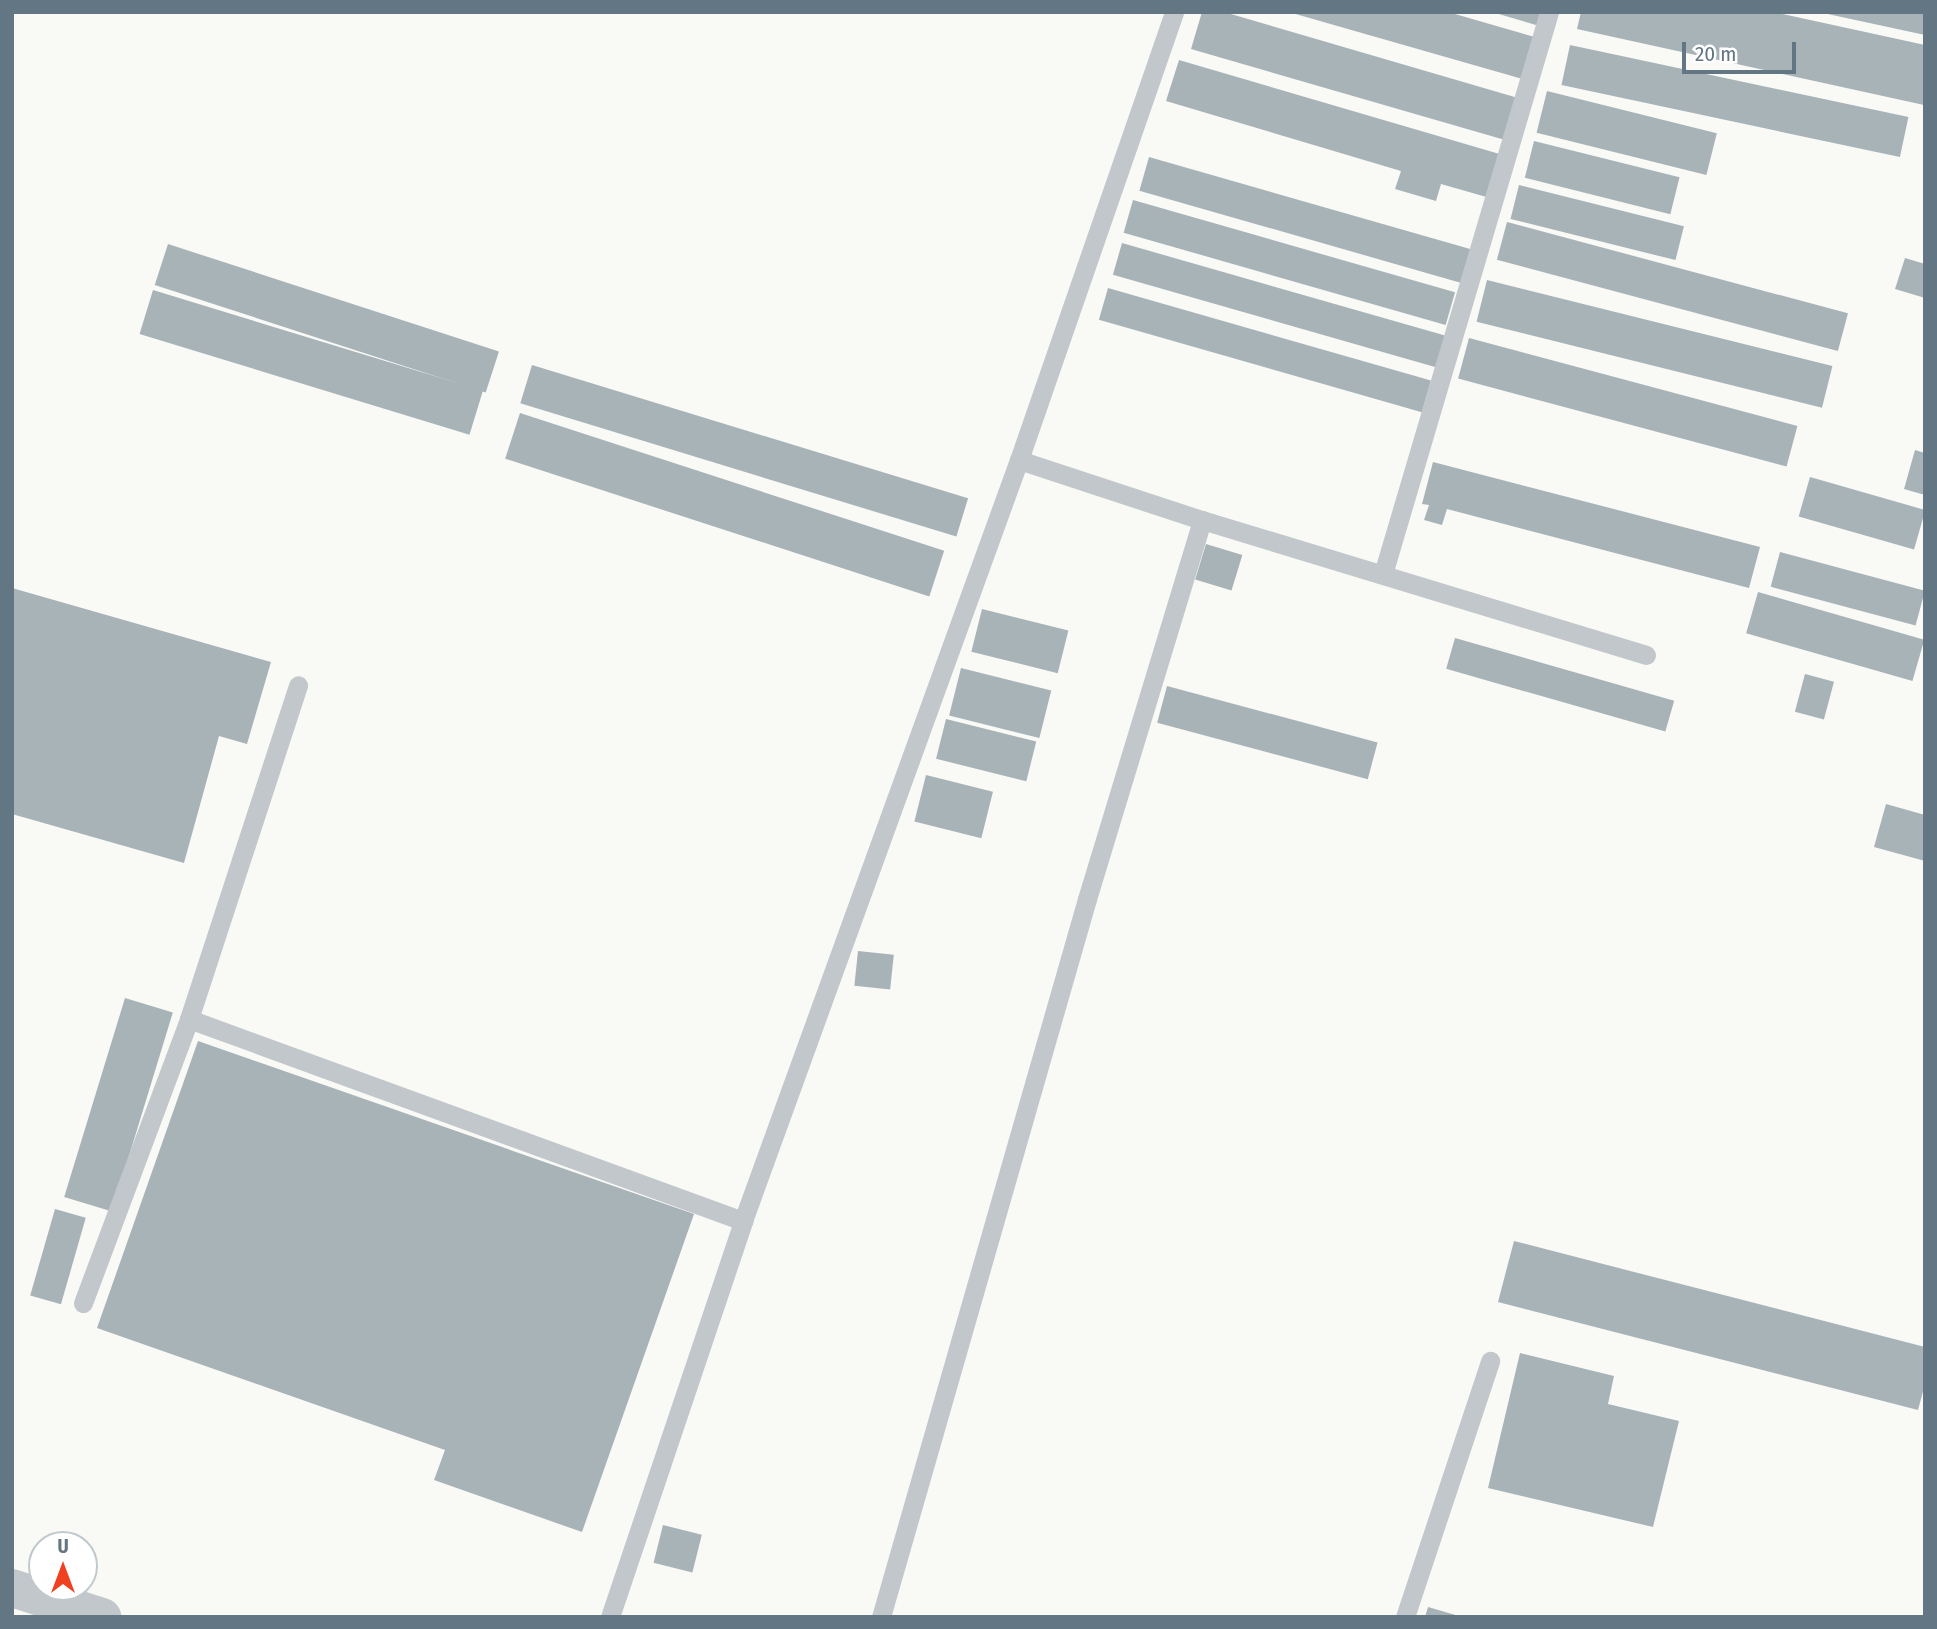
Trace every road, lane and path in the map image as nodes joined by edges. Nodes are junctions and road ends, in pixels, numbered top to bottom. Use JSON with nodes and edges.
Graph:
{"nodes":[{"id":1,"x":1174,"y":12,"type":"edge"},
{"id":2,"x":1549,"y":12,"type":"edge"},
{"id":3,"x":1019,"y":460,"type":"junction"},
{"id":4,"x":1202,"y":520,"type":"junction"},
{"id":5,"x":1383,"y":573,"type":"junction"},
{"id":6,"x":1646,"y":656,"type":"dead end"},
{"id":7,"x":298,"y":685,"type":"dead end"},
{"id":8,"x":189,"y":1019,"type":"junction"},
{"id":9,"x":743,"y":1221,"type":"junction"},
{"id":10,"x":83,"y":1303,"type":"dead end"},
{"id":11,"x":1490,"y":1361,"type":"dead end"},
{"id":12,"x":12,"y":1588,"type":"edge"},
{"id":13,"x":102,"y":1617,"type":"edge"},
{"id":14,"x":610,"y":1617,"type":"edge"},
{"id":15,"x":881,"y":1617,"type":"edge"},
{"id":16,"x":1405,"y":1617,"type":"edge"}],
"edges":[{"from":1,"to":3,"type":"lane"},
{"from":2,"to":5,"type":"lane"},
{"from":3,"to":4,"type":"lane"},
{"from":3,"to":9,"type":"lane"},
{"from":4,"to":5,"type":"lane"},
{"from":4,"to":15,"type":"lane"},
{"from":5,"to":6,"type":"lane"},
{"from":7,"to":8,"type":"lane"},
{"from":8,"to":9,"type":"lane"},
{"from":8,"to":10,"type":"lane"},
{"from":9,"to":14,"type":"lane"},
{"from":11,"to":16,"type":"lane"},
{"from":12,"to":13,"type":"street"}]}
